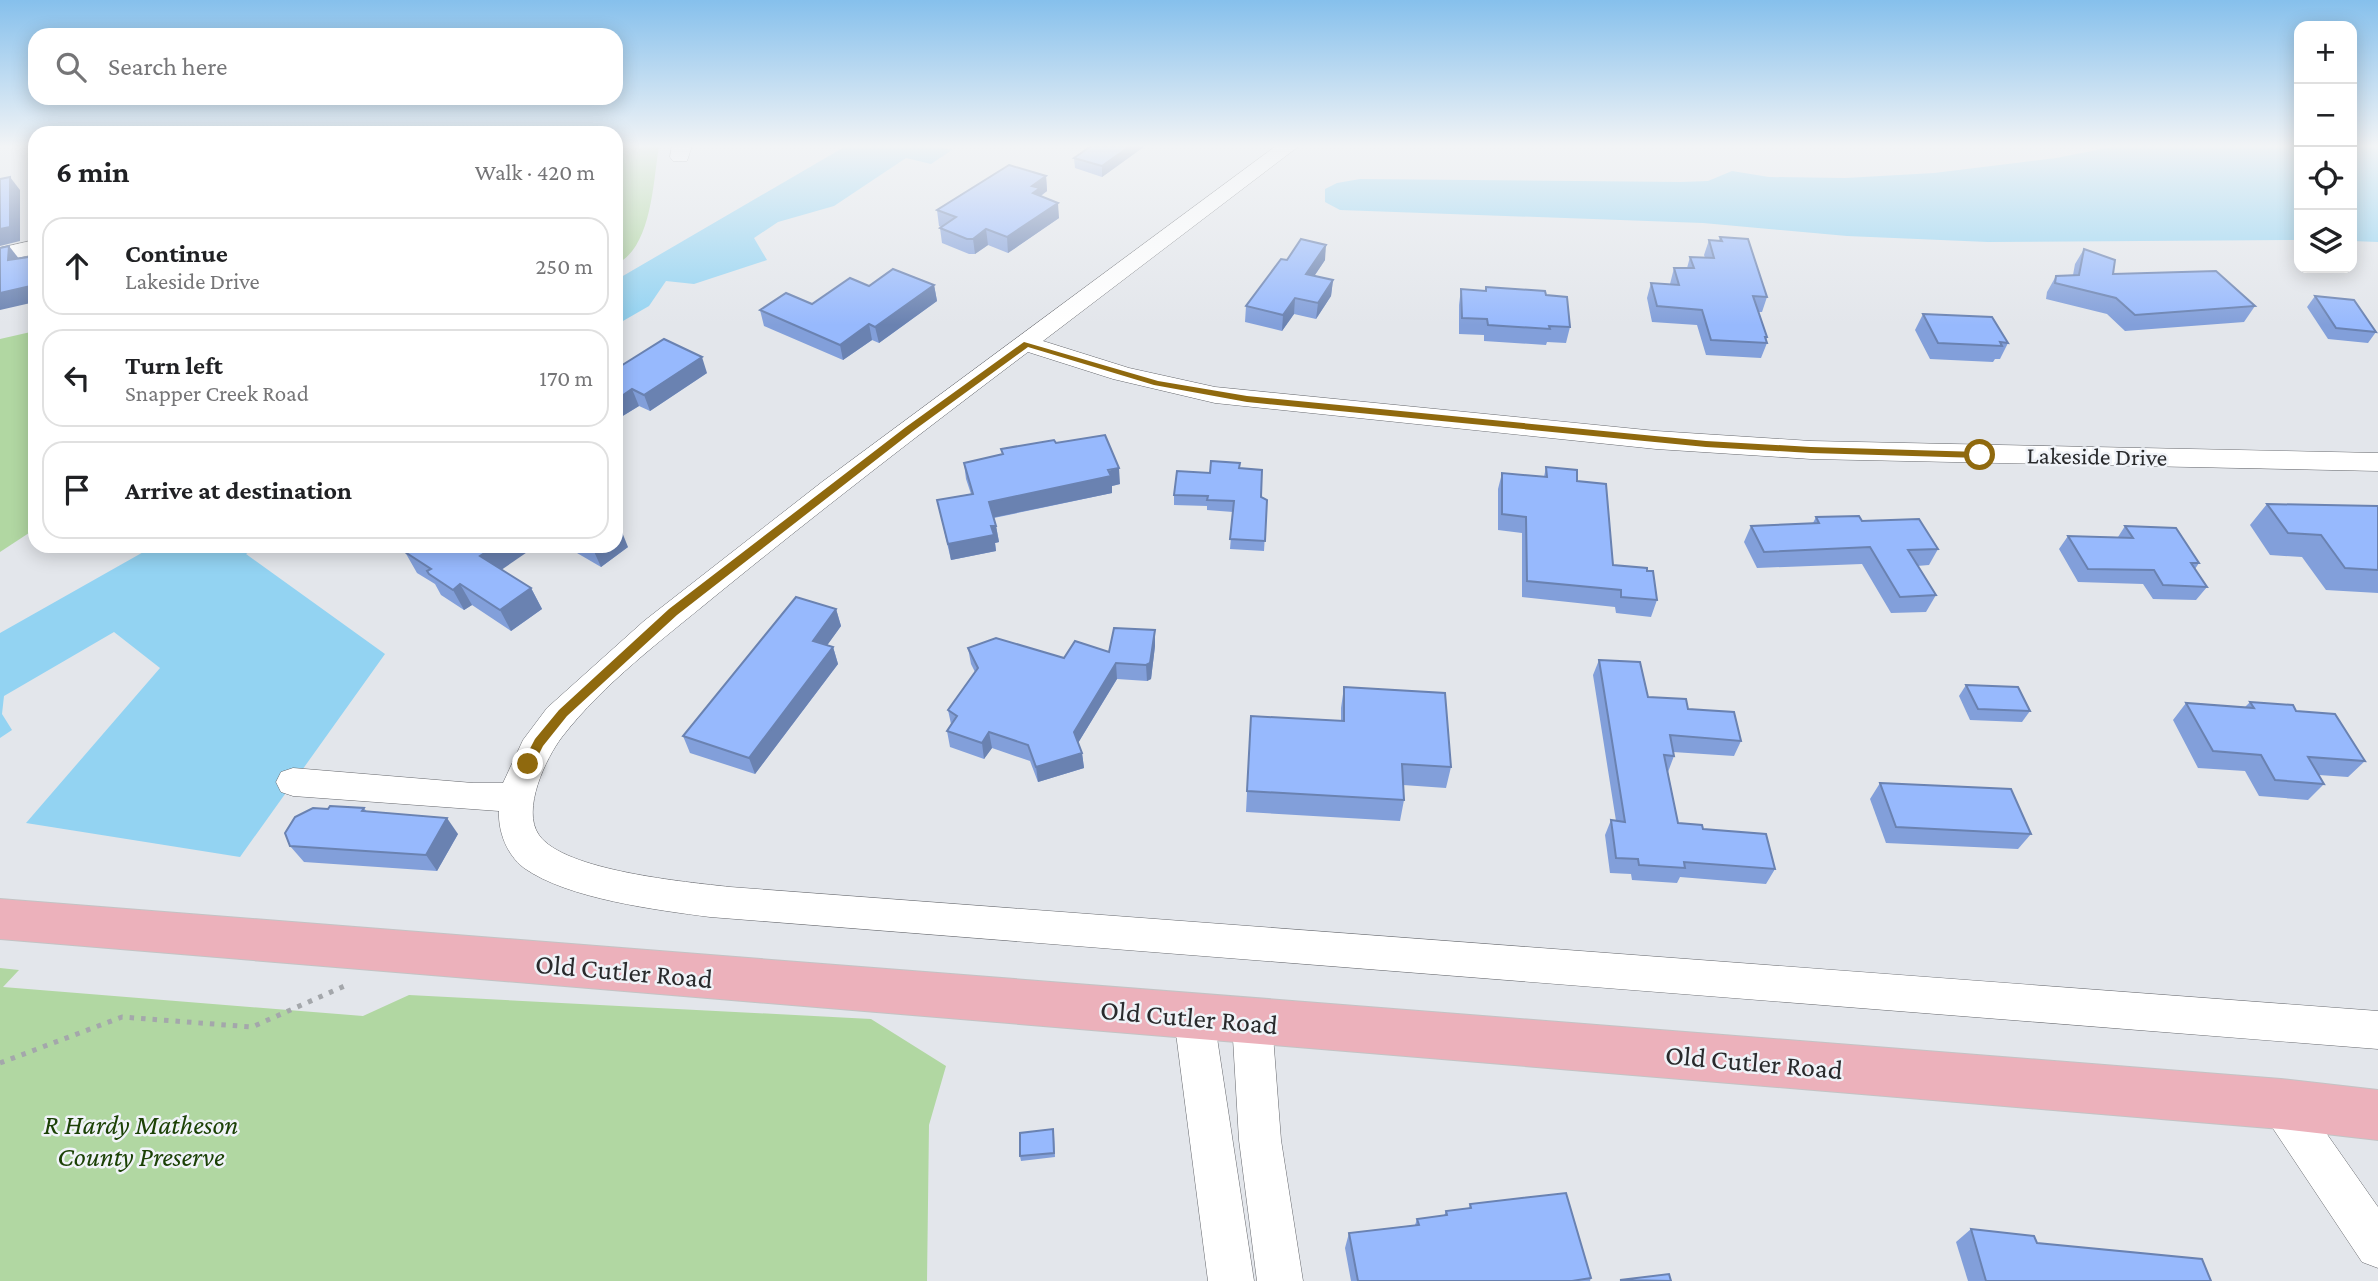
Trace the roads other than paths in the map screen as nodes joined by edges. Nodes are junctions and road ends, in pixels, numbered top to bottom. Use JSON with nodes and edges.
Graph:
{"nodes":[{"id":1,"x":1210,"y":206,"type":"edge"},
{"id":2,"x":28,"y":235,"type":"edge"},
{"id":3,"x":0,"y":241,"type":"edge"},
{"id":4,"x":28,"y":249,"type":"edge"},
{"id":5,"x":0,"y":255,"type":"edge"},
{"id":6,"x":1027,"y":344,"type":"junction"},
{"id":7,"x":2378,"y":463,"type":"edge"},
{"id":8,"x":293,"y":782,"type":"dead end"},
{"id":9,"x":519,"y":812,"type":"junction"},
{"id":10,"x":0,"y":919,"type":"edge"},
{"id":11,"x":1194,"y":1018,"type":"junction"},
{"id":12,"x":1252,"y":1022,"type":"junction"},
{"id":13,"x":2378,"y":1030,"type":"edge"},
{"id":14,"x":2281,"y":1104,"type":"junction"},
{"id":15,"x":2378,"y":1115,"type":"edge"},
{"id":16,"x":2378,"y":1246,"type":"edge"},
{"id":17,"x":1231,"y":1281,"type":"edge"},
{"id":18,"x":1280,"y":1281,"type":"edge"}],
"edges":[{"from":1,"to":6,"type":"street"},
{"from":2,"to":3,"type":"street"},
{"from":4,"to":5,"type":"street"},
{"from":6,"to":7,"type":"street","name":"Lakeside Drive"},
{"from":6,"to":9,"type":"street"},
{"from":8,"to":9,"type":"street"},
{"from":9,"to":13,"type":"street"},
{"from":10,"to":11,"type":"main road","name":"Old Cutler Road"},
{"from":11,"to":12,"type":"main road","name":"Old Cutler Road"},
{"from":11,"to":17,"type":"street"},
{"from":12,"to":14,"type":"main road","name":"Old Cutler Road"},
{"from":12,"to":18,"type":"street"},
{"from":14,"to":15,"type":"main road","name":"Old Cutler Road"},
{"from":14,"to":16,"type":"street"}]}
